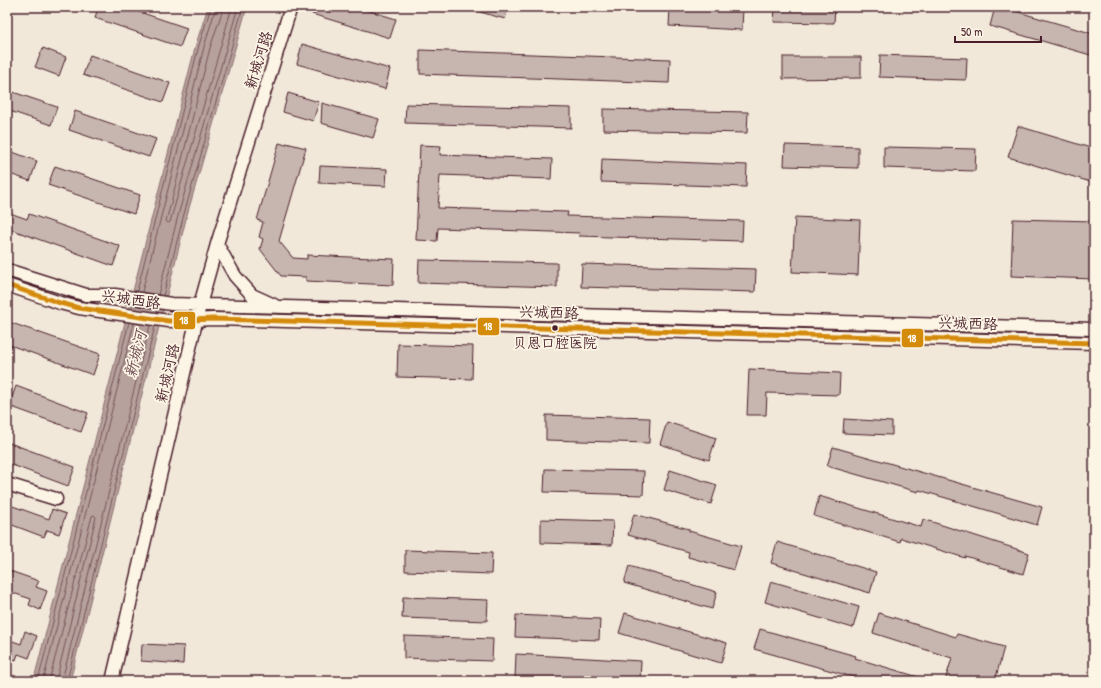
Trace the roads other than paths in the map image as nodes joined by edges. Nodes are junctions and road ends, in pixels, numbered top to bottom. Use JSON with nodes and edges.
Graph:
{"nodes":[{"id":1,"x":291,"y":7,"type":"edge"},
{"id":2,"x":217,"y":244,"type":"junction"},
{"id":3,"x":7,"y":270,"type":"edge"},
{"id":4,"x":7,"y":285,"type":"edge"},
{"id":5,"x":200,"y":305,"type":"junction"},
{"id":6,"x":279,"y":308,"type":"junction"},
{"id":7,"x":196,"y":320,"type":"junction"},
{"id":8,"x":1094,"y":329,"type":"edge"},
{"id":9,"x":1094,"y":343,"type":"edge"},
{"id":10,"x":7,"y":484,"type":"edge"},
{"id":11,"x":56,"y":499,"type":"dead end"},
{"id":12,"x":112,"y":681,"type":"edge"}],
"edges":[{"from":1,"to":2,"type":"street","name":"新城河路"},
{"from":2,"to":5,"type":"street","name":"新城河路"},
{"from":2,"to":6,"type":"street"},
{"from":3,"to":5,"type":"street","name":"兴城西路"},
{"from":4,"to":7,"type":"street","name":"兴城西路"},
{"from":5,"to":6,"type":"street","name":"兴城西路"},
{"from":5,"to":7,"type":"street","name":"新城河路"},
{"from":6,"to":8,"type":"street","name":"兴城西路"},
{"from":7,"to":9,"type":"street","name":"兴城西路"},
{"from":7,"to":12,"type":"street","name":"新城河路"},
{"from":10,"to":11,"type":"street"}]}
